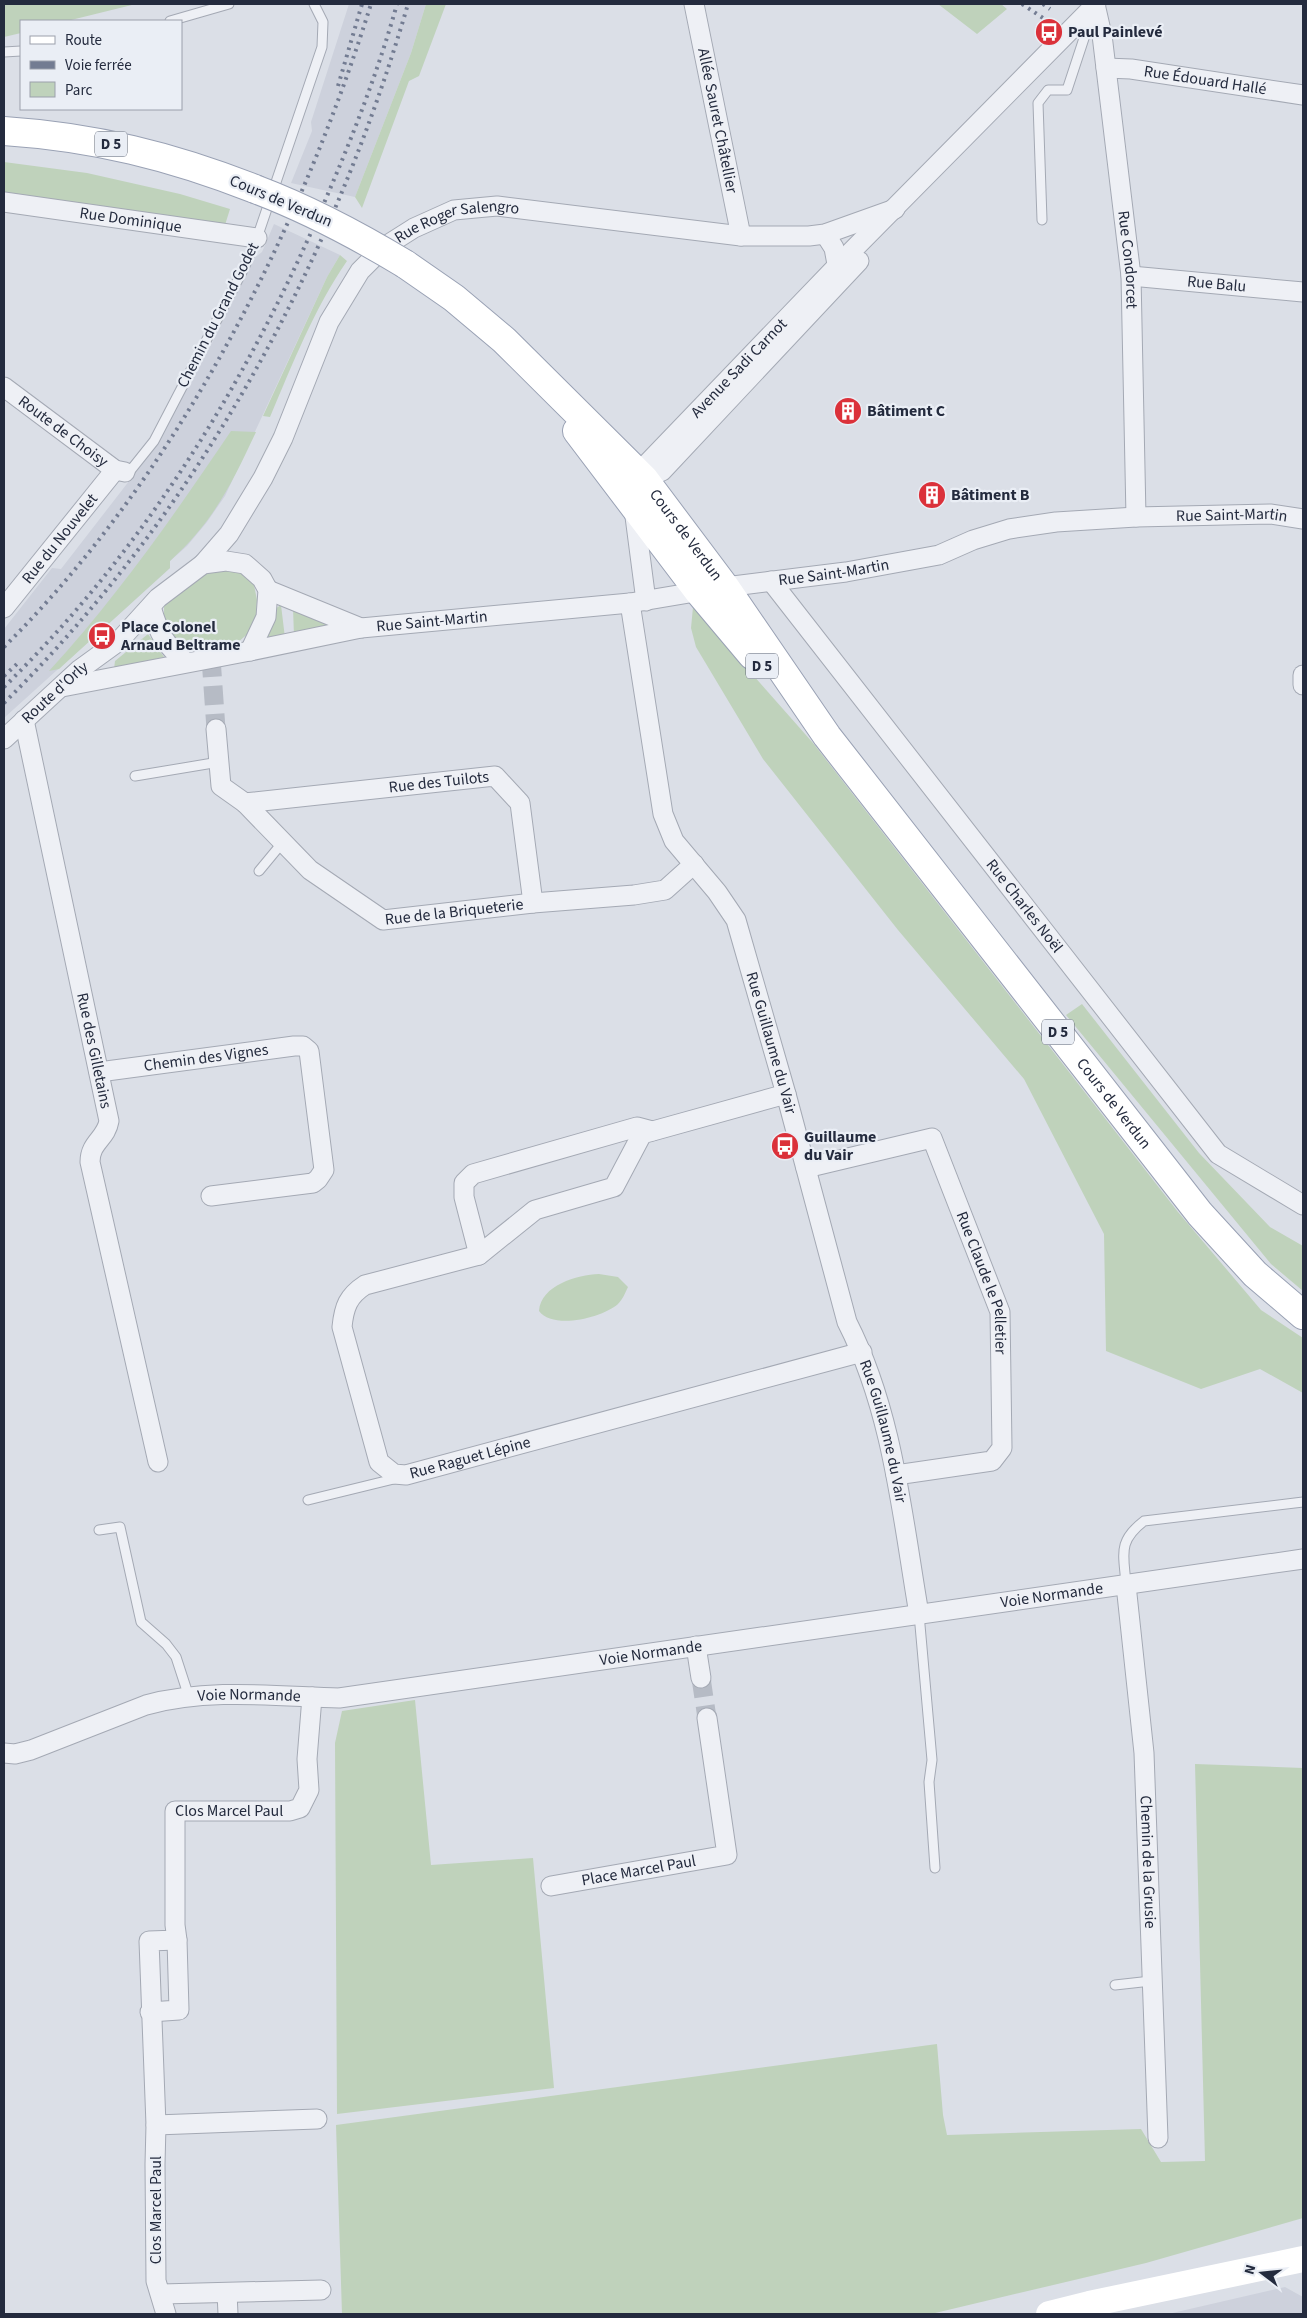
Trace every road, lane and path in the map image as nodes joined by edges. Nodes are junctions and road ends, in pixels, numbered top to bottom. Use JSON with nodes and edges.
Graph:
{"nodes":[{"id":1,"x":229,"y":4,"type":"edge"},
{"id":2,"x":314,"y":4,"type":"edge"},
{"id":3,"x":694,"y":4,"type":"edge"},
{"id":4,"x":1095,"y":4,"type":"edge"},
{"id":5,"x":173,"y":20,"type":"edge"},
{"id":6,"x":20,"y":51,"type":"edge"},
{"id":7,"x":4,"y":52,"type":"edge"},
{"id":8,"x":1106,"y":68,"type":"junction"},
{"id":9,"x":1303,"y":95,"type":"edge"},
{"id":10,"x":4,"y":131,"type":"edge"},
{"id":11,"x":4,"y":202,"type":"edge"},
{"id":12,"x":895,"y":209,"type":"junction"},
{"id":13,"x":1042,"y":220,"type":"dead end"},
{"id":14,"x":825,"y":234,"type":"junction"},
{"id":15,"x":741,"y":236,"type":"junction"},
{"id":16,"x":257,"y":238,"type":"junction"},
{"id":17,"x":839,"y":273,"type":"junction"},
{"id":18,"x":1131,"y":276,"type":"junction"},
{"id":19,"x":1303,"y":292,"type":"edge"},
{"id":20,"x":520,"y":356,"type":"junction"},
{"id":21,"x":4,"y":387,"type":"edge"},
{"id":22,"x":120,"y":471,"type":"junction"},
{"id":23,"x":647,"y":484,"type":"junction"},
{"id":24,"x":1136,"y":517,"type":"junction"},
{"id":25,"x":1303,"y":519,"type":"edge"},
{"id":26,"x":203,"y":564,"type":"junction"},
{"id":27,"x":772,"y":581,"type":"junction"},
{"id":28,"x":268,"y":590,"type":"junction"},
{"id":29,"x":712,"y":590,"type":"junction"},
{"id":30,"x":638,"y":602,"type":"junction"},
{"id":31,"x":150,"y":607,"type":"junction"},
{"id":32,"x":4,"y":608,"type":"edge"},
{"id":33,"x":361,"y":628,"type":"junction"},
{"id":34,"x":250,"y":652,"type":"junction"},
{"id":35,"x":186,"y":662,"type":"junction"},
{"id":36,"x":1303,"y":675,"type":"edge"},
{"id":37,"x":1303,"y":685,"type":"edge"},
{"id":38,"x":62,"y":687,"type":"junction"},
{"id":39,"x":24,"y":720,"type":"junction"},
{"id":40,"x":216,"y":729,"type":"tunnel mouth"},
{"id":41,"x":4,"y":739,"type":"edge"},
{"id":42,"x":219,"y":762,"type":"junction"},
{"id":43,"x":135,"y":776,"type":"dead end"},
{"id":44,"x":245,"y":803,"type":"junction"},
{"id":45,"x":283,"y":842,"type":"junction"},
{"id":46,"x":694,"y":864,"type":"junction"},
{"id":47,"x":259,"y":872,"type":"dead end"},
{"id":48,"x":533,"y":903,"type":"junction"},
{"id":49,"x":99,"y":1072,"type":"junction"},
{"id":50,"x":786,"y":1094,"type":"junction"},
{"id":51,"x":652,"y":1131,"type":"junction"},
{"id":52,"x":806,"y":1168,"type":"junction"},
{"id":53,"x":211,"y":1196,"type":"dead end"},
{"id":54,"x":1303,"y":1205,"type":"edge"},
{"id":55,"x":479,"y":1255,"type":"junction"},
{"id":56,"x":1303,"y":1315,"type":"edge"},
{"id":57,"x":862,"y":1352,"type":"junction"},
{"id":58,"x":158,"y":1462,"type":"dead end"},
{"id":59,"x":896,"y":1475,"type":"junction"},
{"id":60,"x":406,"y":1476,"type":"junction"},
{"id":61,"x":308,"y":1500,"type":"dead end"},
{"id":62,"x":1303,"y":1502,"type":"edge"},
{"id":63,"x":99,"y":1530,"type":"dead end"},
{"id":64,"x":1303,"y":1559,"type":"edge"},
{"id":65,"x":1126,"y":1585,"type":"junction"},
{"id":66,"x":919,"y":1614,"type":"junction"},
{"id":67,"x":696,"y":1646,"type":"junction"},
{"id":68,"x":701,"y":1678,"type":"tunnel mouth"},
{"id":69,"x":312,"y":1697,"type":"junction"},
{"id":70,"x":190,"y":1698,"type":"junction"},
{"id":71,"x":706,"y":1718,"type":"tunnel mouth"},
{"id":72,"x":4,"y":1753,"type":"edge"},
{"id":73,"x":935,"y":1868,"type":"dead end"},
{"id":74,"x":551,"y":1886,"type":"dead end"},
{"id":75,"x":177,"y":1940,"type":"junction"},
{"id":76,"x":1150,"y":1982,"type":"junction"},
{"id":77,"x":1116,"y":1984,"type":"dead end"},
{"id":78,"x":150,"y":2012,"type":"junction"},
{"id":79,"x":318,"y":2119,"type":"dead end"},
{"id":80,"x":156,"y":2125,"type":"junction"},
{"id":81,"x":1158,"y":2138,"type":"dead end"},
{"id":82,"x":1303,"y":2259,"type":"edge"},
{"id":83,"x":321,"y":2290,"type":"dead end"},
{"id":84,"x":227,"y":2293,"type":"junction"},
{"id":85,"x":161,"y":2294,"type":"junction"},
{"id":86,"x":166,"y":2314,"type":"edge"},
{"id":87,"x":228,"y":2314,"type":"edge"},
{"id":88,"x":1049,"y":2314,"type":"edge"}],
"edges":[{"from":1,"to":5,"type":"lane"},
{"from":2,"to":16,"type":"lane","name":"Chemin du Grand Godet"},
{"from":3,"to":15,"type":"street","name":"Allée Sauret Châtellier"},
{"from":4,"to":8,"type":"street","name":"Rue Condorcet"},
{"from":4,"to":12,"type":"street","name":"Avenue Sadi Carnot"},
{"from":4,"to":13,"type":"lane"},
{"from":6,"to":7,"type":"lane"},
{"from":8,"to":9,"type":"street","name":"Rue Édouard Hallé"},
{"from":8,"to":18,"type":"street","name":"Rue Condorcet"},
{"from":10,"to":20,"type":"main road","name":"Cours de Verdun","number":"D 5","bridge":true},
{"from":11,"to":16,"type":"street","name":"Rue Dominique"},
{"from":12,"to":14,"type":"street","name":"Rue Roger Salengro"},
{"from":12,"to":17,"type":"street","name":"Avenue Sadi Carnot"},
{"from":14,"to":15,"type":"street","name":"Rue Roger Salengro"},
{"from":14,"to":17,"type":"street"},
{"from":15,"to":26,"type":"street","name":"Rue Roger Salengro"},
{"from":16,"to":22,"type":"lane","name":"Chemin du Grand Godet"},
{"from":17,"to":23,"type":"street","name":"Avenue Sadi Carnot"},
{"from":18,"to":19,"type":"street","name":"Rue Balu"},
{"from":18,"to":24,"type":"street","name":"Rue Condorcet"},
{"from":20,"to":23,"type":"main road","name":"Cours de Verdun","number":"D 5"},
{"from":20,"to":23,"type":"main road","name":"Cours de Verdun","number":"D 5"},
{"from":21,"to":22,"type":"street","name":"Route de Choisy"},
{"from":22,"to":32,"type":"street","name":"Rue du Nouvelet"},
{"from":23,"to":29,"type":"main road","name":"Cours de Verdun","number":"D 5"},
{"from":23,"to":30,"type":"street","name":"Rue Guillaume du Vair"},
{"from":24,"to":25,"type":"street","name":"Rue Saint-Martin"},
{"from":24,"to":27,"type":"street","name":"Rue Saint-Martin"},
{"from":26,"to":28,"type":"street"},
{"from":26,"to":31,"type":"street"},
{"from":27,"to":29,"type":"street","name":"Rue Saint-Martin"},
{"from":27,"to":54,"type":"street","name":"Rue Charles Noël"},
{"from":28,"to":33,"type":"street","name":"Rue Saint-Martin"},
{"from":28,"to":34,"type":"street"},
{"from":29,"to":30,"type":"street","name":"Rue Saint-Martin"},
{"from":29,"to":56,"type":"main road","name":"Cours de Verdun","number":"D 5"},
{"from":30,"to":33,"type":"street","name":"Rue Saint-Martin"},
{"from":30,"to":46,"type":"street","name":"Rue Guillaume du Vair"},
{"from":31,"to":35,"type":"street"},
{"from":31,"to":38,"type":"street","name":"Route d'Orly"},
{"from":33,"to":34,"type":"street","name":"Rue Saint-Martin"},
{"from":34,"to":35,"type":"street"},
{"from":35,"to":38,"type":"street"},
{"from":36,"to":37,"type":"street"},
{"from":38,"to":39,"type":"street","name":"Route d'Orly"},
{"from":39,"to":41,"type":"street","name":"Route d'Orly"},
{"from":39,"to":49,"type":"street","name":"Rue des Gilletains"},
{"from":40,"to":42,"type":"street","name":"Rue de la Briqueterie"},
{"from":42,"to":43,"type":"lane"},
{"from":42,"to":44,"type":"street","name":"Rue de la Briqueterie"},
{"from":44,"to":45,"type":"street","name":"Rue de la Briqueterie"},
{"from":44,"to":48,"type":"street","name":"Rue des Tuilots"},
{"from":45,"to":47,"type":"lane"},
{"from":45,"to":48,"type":"street","name":"Rue de la Briqueterie"},
{"from":46,"to":48,"type":"street","name":"Rue de la Briqueterie"},
{"from":46,"to":50,"type":"street","name":"Rue Guillaume du Vair"},
{"from":49,"to":53,"type":"street","name":"Chemin des Vignes"},
{"from":49,"to":58,"type":"street","name":"Rue des Gilletains"},
{"from":50,"to":51,"type":"street","name":"Rue Raguet Lépine"},
{"from":50,"to":52,"type":"street","name":"Rue Guillaume du Vair"},
{"from":51,"to":55,"type":"street","name":"Rue Raguet Lépine"},
{"from":51,"to":55,"type":"street","name":"Rue Raguet Lépine"},
{"from":52,"to":57,"type":"street","name":"Rue Guillaume du Vair"},
{"from":52,"to":59,"type":"street","name":"Rue Claude le Pelletier"},
{"from":55,"to":60,"type":"street","name":"Rue Raguet Lépine"},
{"from":57,"to":59,"type":"street","name":"Rue Guillaume du Vair"},
{"from":57,"to":60,"type":"street","name":"Rue Raguet Lépine"},
{"from":59,"to":66,"type":"street","name":"Rue Guillaume du Vair"},
{"from":60,"to":61,"type":"lane"},
{"from":62,"to":65,"type":"lane"},
{"from":63,"to":70,"type":"lane"},
{"from":64,"to":65,"type":"street","name":"Voie Normande"},
{"from":65,"to":66,"type":"street","name":"Voie Normande"},
{"from":65,"to":76,"type":"street","name":"Chemin de la Grusie"},
{"from":66,"to":67,"type":"street","name":"Voie Normande"},
{"from":66,"to":73,"type":"lane"},
{"from":67,"to":68,"type":"street"},
{"from":67,"to":69,"type":"street","name":"Voie Normande"},
{"from":69,"to":70,"type":"street","name":"Voie Normande"},
{"from":69,"to":75,"type":"street","name":"Clos Marcel Paul"},
{"from":70,"to":72,"type":"street","name":"Voie Normande"},
{"from":71,"to":74,"type":"street","name":"Place Marcel Paul"},
{"from":75,"to":78,"type":"street","name":"Clos Marcel Paul"},
{"from":75,"to":78,"type":"street","name":"Clos Marcel Paul"},
{"from":76,"to":77,"type":"lane"},
{"from":76,"to":81,"type":"street","name":"Chemin de la Grusie"},
{"from":78,"to":80,"type":"street","name":"Clos Marcel Paul"},
{"from":79,"to":80,"type":"street"},
{"from":80,"to":85,"type":"street","name":"Clos Marcel Paul"},
{"from":82,"to":88,"type":"main road"},
{"from":83,"to":84,"type":"street"},
{"from":84,"to":85,"type":"street"},
{"from":84,"to":87,"type":"street"},
{"from":85,"to":86,"type":"street","name":"Clos Marcel Paul"}]}
